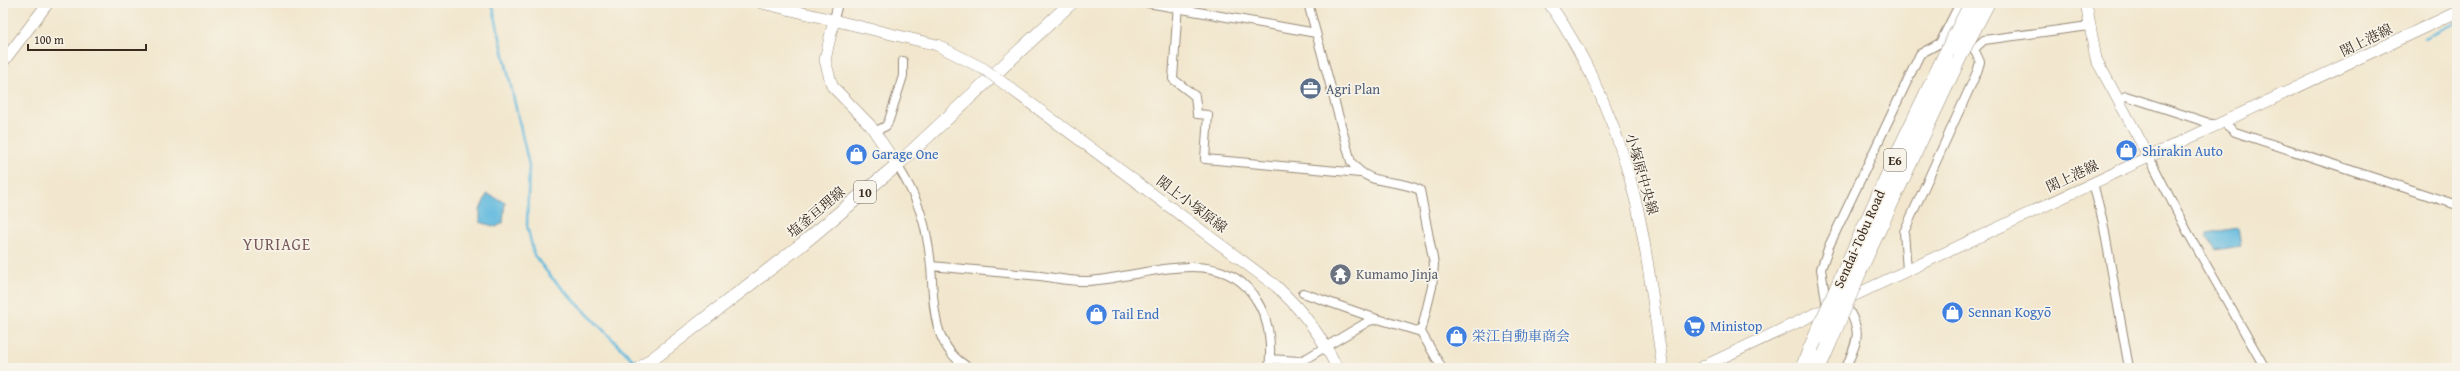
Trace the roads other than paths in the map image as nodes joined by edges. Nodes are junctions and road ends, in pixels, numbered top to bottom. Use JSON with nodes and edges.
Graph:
{"nodes":[{"id":1,"x":48,"y":3,"type":"edge"},
{"id":2,"x":762,"y":3,"type":"edge"},
{"id":3,"x":838,"y":3,"type":"edge"},
{"id":4,"x":1072,"y":3,"type":"edge"},
{"id":5,"x":1148,"y":3,"type":"edge"},
{"id":6,"x":1308,"y":3,"type":"edge"},
{"id":7,"x":1550,"y":3,"type":"edge"},
{"id":8,"x":1960,"y":3,"type":"edge"},
{"id":9,"x":1972,"y":3,"type":"edge"},
{"id":10,"x":1987,"y":3,"type":"edge"},
{"id":11,"x":2086,"y":3,"type":"edge"},
{"id":12,"x":1178,"y":6,"type":"edge"},
{"id":13,"x":2457,"y":12,"type":"edge"},
{"id":14,"x":834,"y":19,"type":"junction"},
{"id":15,"x":2089,"y":26,"type":"junction"},
{"id":16,"x":1316,"y":33,"type":"junction"},
{"id":17,"x":1943,"y":49,"type":"junction"},
{"id":18,"x":1968,"y":51,"type":"junction"},
{"id":19,"x":903,"y":61,"type":"dead end"},
{"id":20,"x":3,"y":62,"type":"edge"},
{"id":21,"x":2119,"y":99,"type":"junction"},
{"id":22,"x":2219,"y":124,"type":"junction"},
{"id":23,"x":874,"y":132,"type":"junction"},
{"id":24,"x":2149,"y":157,"type":"junction"},
{"id":25,"x":897,"y":165,"type":"junction"},
{"id":26,"x":1360,"y":173,"type":"junction"},
{"id":27,"x":2093,"y":183,"type":"junction"},
{"id":28,"x":2457,"y":205,"type":"edge"},
{"id":29,"x":931,"y":266,"type":"junction"},
{"id":30,"x":1907,"y":270,"type":"junction"},
{"id":31,"x":1303,"y":293,"type":"dead end"},
{"id":32,"x":1844,"y":301,"type":"junction"},
{"id":33,"x":1827,"y":308,"type":"junction"},
{"id":34,"x":1378,"y":319,"type":"junction"},
{"id":35,"x":1421,"y":332,"type":"junction"},
{"id":36,"x":1326,"y":346,"type":"junction"},
{"id":37,"x":1270,"y":359,"type":"junction"},
{"id":38,"x":643,"y":366,"type":"edge"},
{"id":39,"x":970,"y":368,"type":"edge"},
{"id":40,"x":1270,"y":368,"type":"edge"},
{"id":41,"x":1337,"y":368,"type":"edge"},
{"id":42,"x":1442,"y":368,"type":"edge"},
{"id":43,"x":1663,"y":368,"type":"edge"},
{"id":44,"x":1700,"y":368,"type":"edge"},
{"id":45,"x":1803,"y":368,"type":"edge"},
{"id":46,"x":1818,"y":368,"type":"edge"},
{"id":47,"x":1846,"y":368,"type":"edge"},
{"id":48,"x":2129,"y":368,"type":"edge"},
{"id":49,"x":2265,"y":368,"type":"edge"}],
"edges":[{"from":1,"to":20,"type":"street"},
{"from":2,"to":14,"type":"street"},
{"from":3,"to":14,"type":"street"},
{"from":4,"to":25,"type":"main road","name":"塩釜亘理線","number":"10"},
{"from":5,"to":12,"type":"street"},
{"from":6,"to":16,"type":"street"},
{"from":7,"to":43,"type":"street","name":"小塚原中央線"},
{"from":8,"to":17,"type":"street"},
{"from":9,"to":17,"type":"highway","name":"Sendai-Tobu Road","number":"E6","bridge":true},
{"from":10,"to":18,"type":"highway","name":"Sendai-Tobu Road","number":"E6","bridge":true},
{"from":11,"to":15,"type":"street"},
{"from":12,"to":16,"type":"street"},
{"from":12,"to":26,"type":"street"},
{"from":13,"to":22,"type":"street","name":"閖上港線"},
{"from":14,"to":23,"type":"street"},
{"from":14,"to":36,"type":"street","name":"閖上小塚原線","bridge":true},
{"from":15,"to":18,"type":"street"},
{"from":15,"to":21,"type":"street"},
{"from":16,"to":26,"type":"street"},
{"from":17,"to":18,"type":"street"},
{"from":17,"to":33,"type":"street"},
{"from":17,"to":45,"type":"highway","name":"Sendai-Tobu Road","number":"E6","bridge":true},
{"from":18,"to":30,"type":"street"},
{"from":18,"to":46,"type":"highway","name":"Sendai-Tobu Road","number":"E6","bridge":true},
{"from":19,"to":23,"type":"street"},
{"from":21,"to":22,"type":"street"},
{"from":21,"to":24,"type":"street"},
{"from":22,"to":24,"type":"street","name":"閖上港線"},
{"from":22,"to":28,"type":"street"},
{"from":23,"to":25,"type":"street"},
{"from":24,"to":27,"type":"street","name":"閖上港線"},
{"from":24,"to":49,"type":"street"},
{"from":25,"to":29,"type":"street"},
{"from":25,"to":38,"type":"main road","name":"塩釜亘理線","number":"10"},
{"from":26,"to":35,"type":"street"},
{"from":27,"to":30,"type":"street","name":"閖上港線"},
{"from":27,"to":48,"type":"street"},
{"from":29,"to":37,"type":"street"},
{"from":29,"to":39,"type":"street"},
{"from":30,"to":32,"type":"street","name":"閖上港線"},
{"from":31,"to":34,"type":"street"},
{"from":32,"to":33,"type":"street","name":"閖上港線"},
{"from":32,"to":47,"type":"street"},
{"from":33,"to":44,"type":"street","name":"閖上港線"},
{"from":34,"to":35,"type":"street"},
{"from":34,"to":36,"type":"street"},
{"from":35,"to":42,"type":"street"},
{"from":36,"to":37,"type":"street"},
{"from":36,"to":41,"type":"street","name":"閖上小塚原線"},
{"from":37,"to":40,"type":"street"}]}
